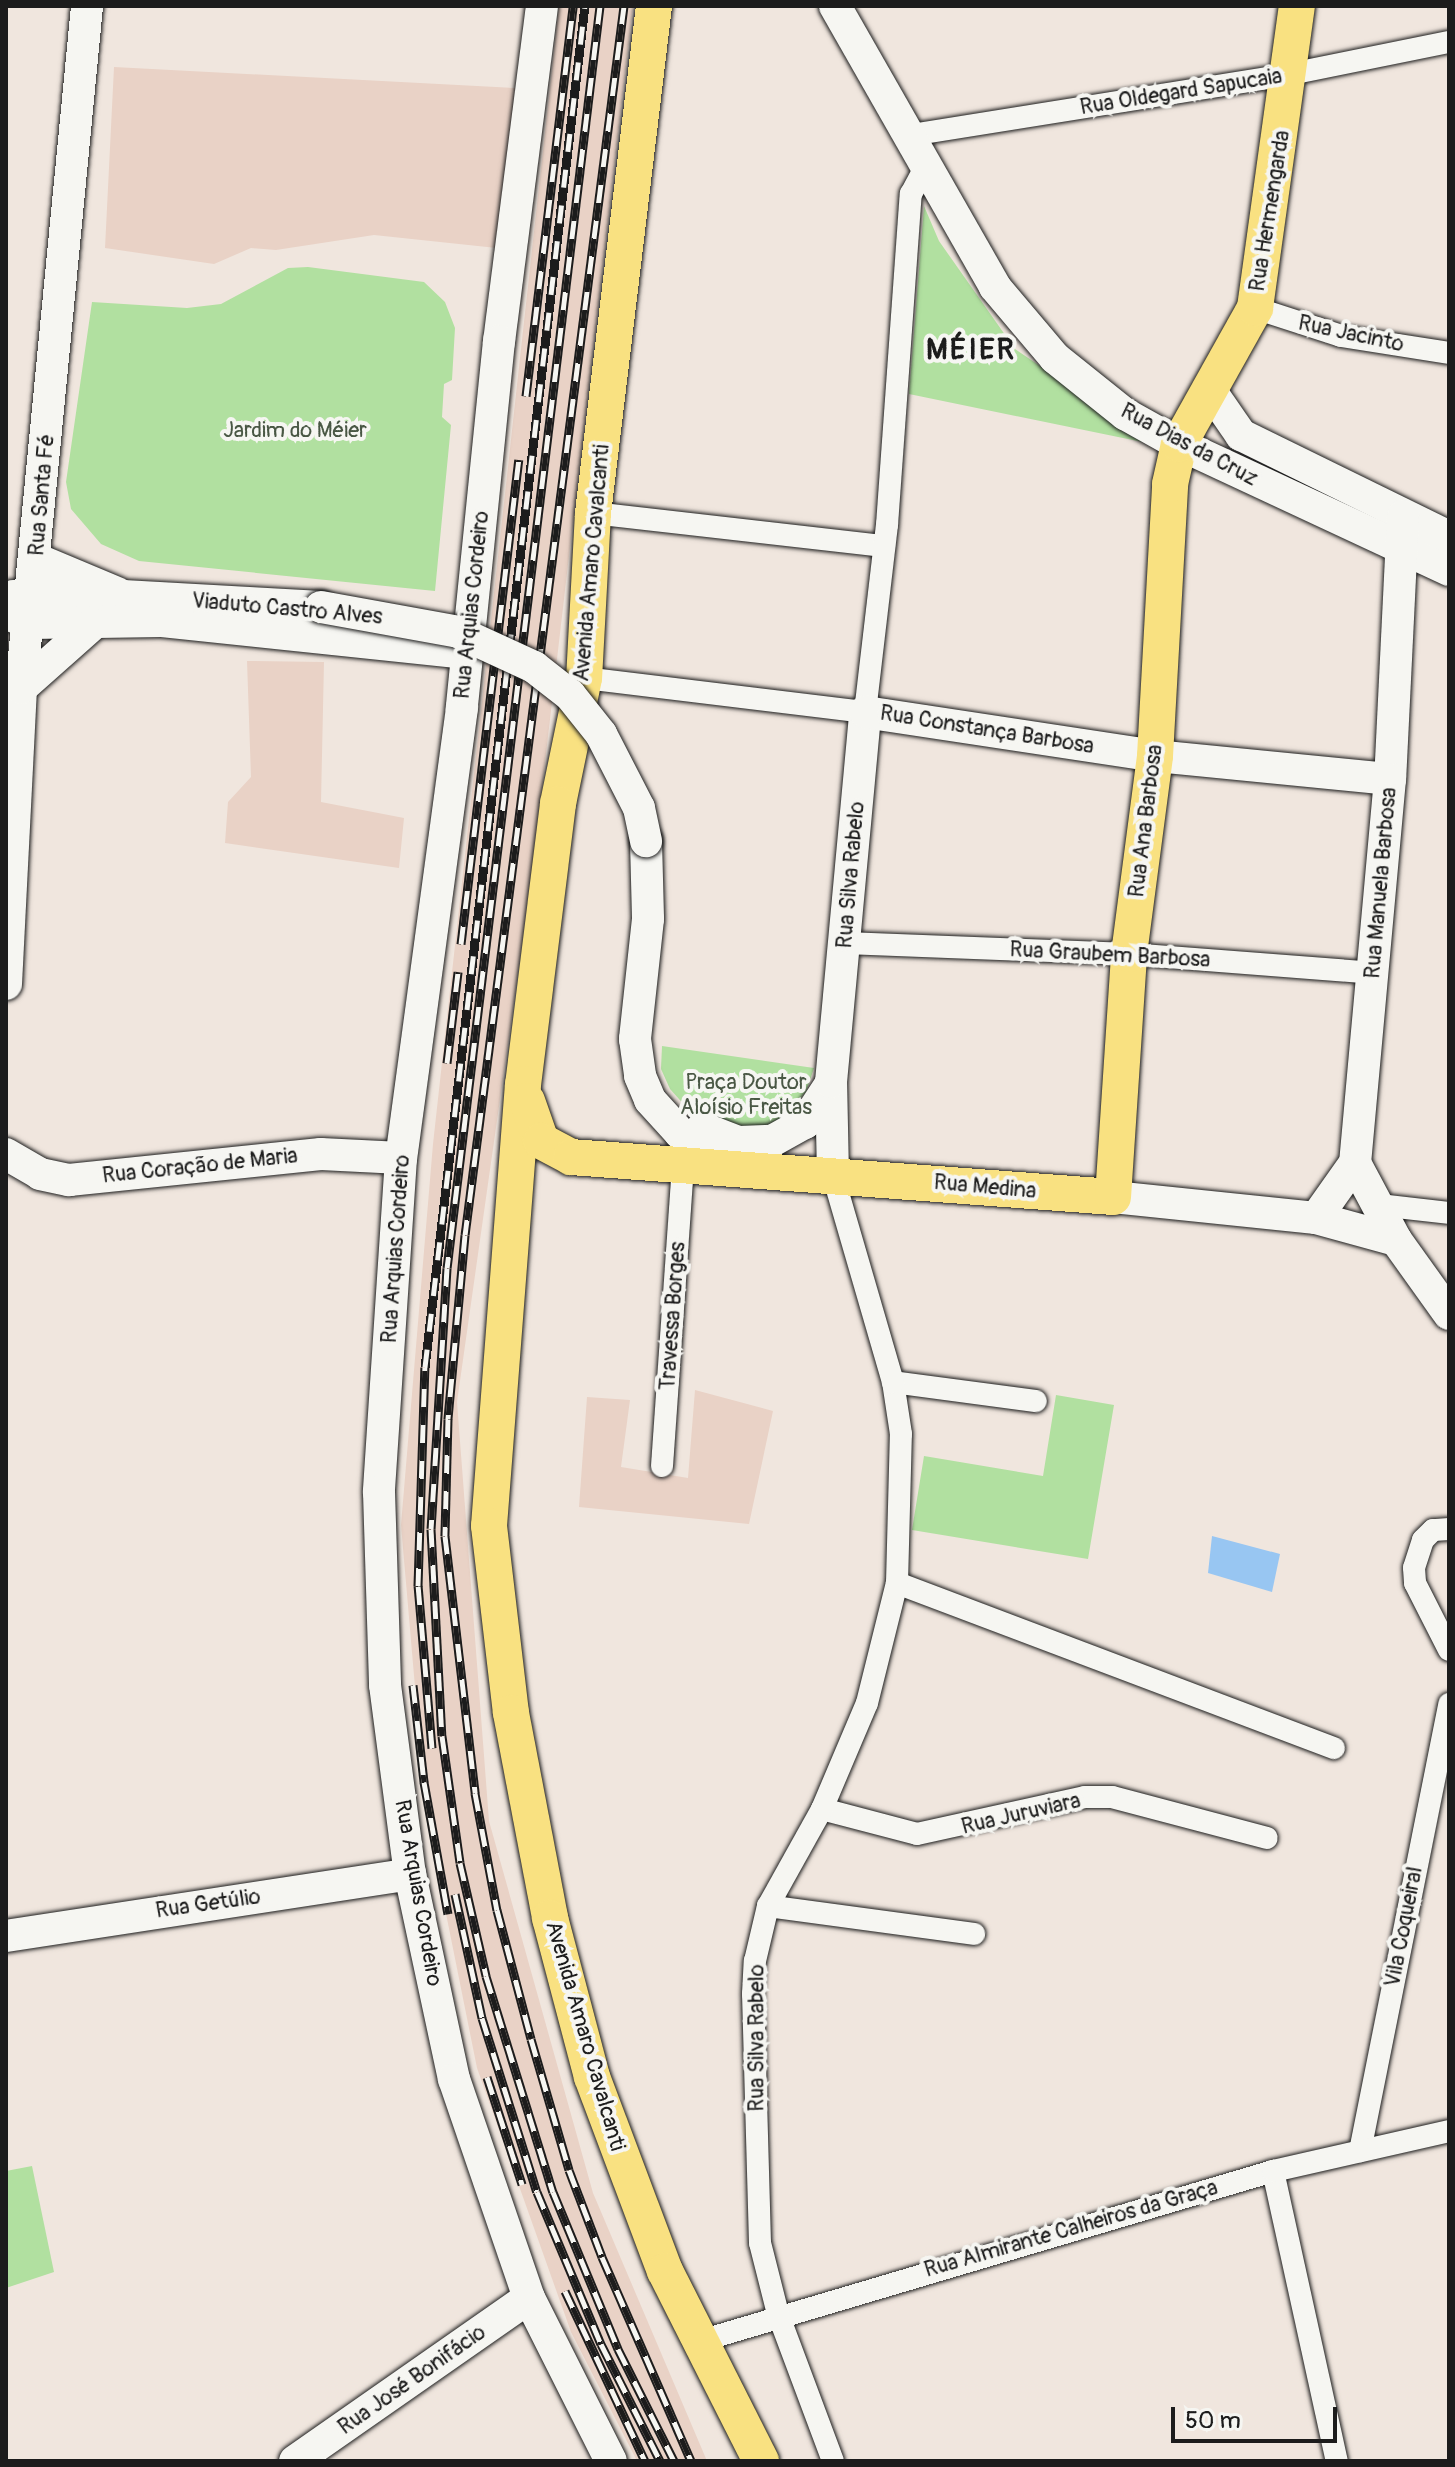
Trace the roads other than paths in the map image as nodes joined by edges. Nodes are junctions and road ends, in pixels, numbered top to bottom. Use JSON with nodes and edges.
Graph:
{"nodes":[{"id":1,"x":87,"y":6,"type":"edge"},
{"id":2,"x":542,"y":6,"type":"edge"},
{"id":3,"x":654,"y":6,"type":"edge"},
{"id":4,"x":835,"y":6,"type":"edge"},
{"id":5,"x":1297,"y":6,"type":"edge"},
{"id":6,"x":1449,"y":42,"type":"edge"},
{"id":7,"x":1290,"y":74,"type":"junction"},
{"id":8,"x":911,"y":135,"type":"junction"},
{"id":9,"x":927,"y":164,"type":"junction"},
{"id":10,"x":1255,"y":308,"type":"junction"},
{"id":11,"x":1449,"y":353,"type":"edge"},
{"id":12,"x":1210,"y":390,"type":"junction"},
{"id":13,"x":1179,"y":444,"type":"junction"},
{"id":14,"x":593,"y":513,"type":"junction"},
{"id":15,"x":1403,"y":516,"type":"junction"},
{"id":16,"x":1449,"y":537,"type":"edge"},
{"id":17,"x":884,"y":546,"type":"junction"},
{"id":18,"x":1403,"y":550,"type":"junction"},
{"id":19,"x":36,"y":559,"type":"junction"},
{"id":20,"x":1449,"y":570,"type":"edge"},
{"id":21,"x":123,"y":596,"type":"junction"},
{"id":22,"x":19,"y":607,"type":"edge"},
{"id":23,"x":93,"y":624,"type":"junction"},
{"id":24,"x":464,"y":653,"type":"junction"},
{"id":25,"x":584,"y":678,"type":"junction"},
{"id":26,"x":21,"y":688,"type":"junction"},
{"id":27,"x":865,"y":712,"type":"junction"},
{"id":28,"x":1155,"y":756,"type":"junction"},
{"id":29,"x":1390,"y":779,"type":"junction"},
{"id":30,"x":845,"y":943,"type":"junction"},
{"id":31,"x":1129,"y":954,"type":"junction"},
{"id":32,"x":1375,"y":973,"type":"junction"},
{"id":33,"x":6,"y":984,"type":"edge"},
{"id":34,"x":831,"y":1082,"type":"junction"},
{"id":35,"x":523,"y":1084,"type":"junction"},
{"id":36,"x":655,"y":1105,"type":"junction"},
{"id":37,"x":6,"y":1154,"type":"edge"},
{"id":38,"x":571,"y":1157,"type":"junction"},
{"id":39,"x":401,"y":1158,"type":"junction"},
{"id":40,"x":1355,"y":1163,"type":"junction"},
{"id":41,"x":683,"y":1167,"type":"junction"},
{"id":42,"x":762,"y":1171,"type":"junction"},
{"id":43,"x":833,"y":1175,"type":"junction"},
{"id":44,"x":1113,"y":1197,"type":"junction"},
{"id":45,"x":1379,"y":1205,"type":"junction"},
{"id":46,"x":1449,"y":1213,"type":"edge"},
{"id":47,"x":1316,"y":1218,"type":"junction"},
{"id":48,"x":511,"y":1229,"type":"junction"},
{"id":49,"x":1396,"y":1240,"type":"junction"},
{"id":50,"x":508,"y":1310,"type":"junction"},
{"id":51,"x":1449,"y":1314,"type":"edge"},
{"id":52,"x":499,"y":1365,"type":"junction"},
{"id":53,"x":893,"y":1382,"type":"junction"},
{"id":54,"x":1036,"y":1401,"type":"dead end"},
{"id":55,"x":514,"y":1461,"type":"junction"},
{"id":56,"x":662,"y":1466,"type":"dead end"},
{"id":57,"x":1449,"y":1529,"type":"edge"},
{"id":58,"x":497,"y":1583,"type":"junction"},
{"id":59,"x":897,"y":1583,"type":"junction"},
{"id":60,"x":1449,"y":1650,"type":"edge"},
{"id":61,"x":1449,"y":1704,"type":"edge"},
{"id":62,"x":1334,"y":1748,"type":"dead end"},
{"id":63,"x":822,"y":1809,"type":"junction"},
{"id":64,"x":1267,"y":1838,"type":"dead end"},
{"id":65,"x":410,"y":1874,"type":"junction"},
{"id":66,"x":768,"y":1906,"type":"junction"},
{"id":67,"x":974,"y":1934,"type":"dead end"},
{"id":68,"x":6,"y":1936,"type":"edge"},
{"id":69,"x":1449,"y":2131,"type":"edge"},
{"id":70,"x":1360,"y":2151,"type":"junction"},
{"id":71,"x":1273,"y":2171,"type":"junction"},
{"id":72,"x":529,"y":2298,"type":"junction"},
{"id":73,"x":778,"y":2314,"type":"junction"},
{"id":74,"x":697,"y":2342,"type":"junction"},
{"id":75,"x":295,"y":2461,"type":"edge"},
{"id":76,"x":611,"y":2461,"type":"edge"},
{"id":77,"x":761,"y":2461,"type":"edge"},
{"id":78,"x":833,"y":2461,"type":"edge"},
{"id":79,"x":1337,"y":2461,"type":"edge"}],
"edges":[{"from":1,"to":19,"type":"street","name":"Rua Santa Fé"},
{"from":2,"to":24,"type":"street","name":"Rua Arquias Cordeiro"},
{"from":3,"to":14,"type":"main road","name":"Avenida Amaro Cavalcanti"},
{"from":4,"to":8,"type":"street","name":"Rua Dias da Cruz"},
{"from":5,"to":7,"type":"main road","name":"Rua Hermengarda"},
{"from":6,"to":7,"type":"street","name":"Rua Oldegard Sapucaia"},
{"from":7,"to":8,"type":"street","name":"Rua Oldegard Sapucaia"},
{"from":7,"to":10,"type":"main road","name":"Rua Hermengarda"},
{"from":8,"to":9,"type":"street","name":"Rua Dias da Cruz"},
{"from":9,"to":13,"type":"street","name":"Rua Dias da Cruz"},
{"from":9,"to":17,"type":"street","name":"Rua Silva Rabelo"},
{"from":10,"to":11,"type":"street","name":"Rua Jacinto"},
{"from":10,"to":12,"type":"main road","name":"Rua Hermengarda"},
{"from":12,"to":13,"type":"main road","name":"Rua Hermengarda"},
{"from":12,"to":15,"type":"street","name":"Rua Dias da Cruz"},
{"from":13,"to":18,"type":"street","name":"Rua Dias da Cruz"},
{"from":13,"to":28,"type":"main road","name":"Rua Ana Barbosa"},
{"from":14,"to":17,"type":"street"},
{"from":14,"to":25,"type":"main road","name":"Avenida Amaro Cavalcanti"},
{"from":15,"to":16,"type":"street","name":"Rua Dias da Cruz"},
{"from":15,"to":18,"type":"street","name":"Rua Manuela Barbosa"},
{"from":17,"to":27,"type":"street","name":"Rua Silva Rabelo"},
{"from":18,"to":20,"type":"street","name":"Rua Dias da Cruz"},
{"from":18,"to":29,"type":"street","name":"Rua Manuela Barbosa"},
{"from":19,"to":21,"type":"street","name":"Viaduto Castro Alves"},
{"from":19,"to":22,"type":"street","name":"Rua Santa Fé"},
{"from":21,"to":22,"type":"street","name":"Viaduto Castro Alves"},
{"from":21,"to":36,"type":"street","name":"Viaduto Castro Alves","bridge":true},
{"from":22,"to":23,"type":"street"},
{"from":22,"to":26,"type":"street","name":"Rua Santa Fé"},
{"from":23,"to":24,"type":"street"},
{"from":23,"to":26,"type":"street"},
{"from":24,"to":39,"type":"street","name":"Rua Arquias Cordeiro"},
{"from":25,"to":27,"type":"street","name":"Rua Constança Barbosa"},
{"from":25,"to":35,"type":"main road","name":"Avenida Amaro Cavalcanti"},
{"from":26,"to":33,"type":"street","name":"Rua Santa Fé"},
{"from":27,"to":28,"type":"street","name":"Rua Constança Barbosa"},
{"from":27,"to":30,"type":"street","name":"Rua Silva Rabelo"},
{"from":28,"to":29,"type":"street","name":"Rua Constança Barbosa"},
{"from":28,"to":31,"type":"main road","name":"Rua Ana Barbosa"},
{"from":29,"to":32,"type":"street","name":"Rua Manuela Barbosa"},
{"from":30,"to":31,"type":"street","name":"Rua Graubem Barbosa"},
{"from":30,"to":34,"type":"street","name":"Rua Silva Rabelo"},
{"from":31,"to":32,"type":"street","name":"Rua Graubem Barbosa"},
{"from":31,"to":44,"type":"main road","name":"Rua Ana Barbosa"},
{"from":32,"to":40,"type":"street","name":"Rua Manuela Barbosa"},
{"from":34,"to":36,"type":"street"},
{"from":34,"to":43,"type":"street","name":"Rua Silva Rabelo"},
{"from":35,"to":38,"type":"main road","name":"Rua Medina"},
{"from":35,"to":48,"type":"main road","name":"Avenida Amaro Cavalcanti"},
{"from":36,"to":42,"type":"street","name":"Viaduto Castro Alves"},
{"from":37,"to":39,"type":"street","name":"Rua Coração de Maria"},
{"from":38,"to":41,"type":"main road","name":"Rua Medina"},
{"from":38,"to":48,"type":"main road"},
{"from":39,"to":65,"type":"street","name":"Rua Arquias Cordeiro"},
{"from":40,"to":45,"type":"street"},
{"from":40,"to":47,"type":"street"},
{"from":41,"to":42,"type":"main road","name":"Rua Medina"},
{"from":41,"to":56,"type":"street","name":"Travessa Borges"},
{"from":42,"to":43,"type":"main road","name":"Rua Medina"},
{"from":43,"to":44,"type":"main road","name":"Rua Medina"},
{"from":43,"to":53,"type":"street","name":"Rua Silva Rabelo"},
{"from":44,"to":47,"type":"street","name":"Rua Medina"},
{"from":45,"to":46,"type":"street"},
{"from":45,"to":49,"type":"street"},
{"from":47,"to":49,"type":"street","name":"Rua Medina"},
{"from":48,"to":50,"type":"main road","name":"Avenida Amaro Cavalcanti"},
{"from":49,"to":51,"type":"street"},
{"from":50,"to":52,"type":"main road","name":"Avenida Amaro Cavalcanti"},
{"from":50,"to":55,"type":"main road","name":"Avenida Amaro Cavalcanti"},
{"from":52,"to":55,"type":"main road"},
{"from":52,"to":58,"type":"main road","name":"Avenida Amaro Cavalcanti"},
{"from":53,"to":54,"type":"street"},
{"from":53,"to":59,"type":"street","name":"Rua Silva Rabelo"},
{"from":55,"to":58,"type":"main road","name":"Avenida Amaro Cavalcanti"},
{"from":57,"to":60,"type":"street"},
{"from":58,"to":74,"type":"main road","name":"Avenida Amaro Cavalcanti"},
{"from":59,"to":62,"type":"street"},
{"from":59,"to":63,"type":"street","name":"Rua Silva Rabelo"},
{"from":61,"to":70,"type":"street","name":"Vila Coqueiral"},
{"from":63,"to":64,"type":"street","name":"Rua Juruviara"},
{"from":63,"to":66,"type":"street","name":"Rua Silva Rabelo"},
{"from":65,"to":68,"type":"street","name":"Rua Getúlio"},
{"from":65,"to":72,"type":"street","name":"Rua Arquias Cordeiro"},
{"from":66,"to":67,"type":"street"},
{"from":66,"to":73,"type":"street","name":"Rua Silva Rabelo"},
{"from":69,"to":70,"type":"street","name":"Rua Almirante Calheiros da Graça"},
{"from":70,"to":71,"type":"street","name":"Rua Almirante Calheiros da Graça"},
{"from":71,"to":73,"type":"street","name":"Rua Almirante Calheiros da Graça"},
{"from":71,"to":79,"type":"street"},
{"from":72,"to":75,"type":"street","name":"Rua José Bonifácio"},
{"from":72,"to":76,"type":"street","name":"Rua Arquias Cordeiro"},
{"from":73,"to":74,"type":"street","name":"Rua Almirante Calheiros da Graça"},
{"from":73,"to":78,"type":"street","name":"Rua Silva Rabelo"},
{"from":74,"to":77,"type":"main road","name":"Avenida Amaro Cavalcanti"}]}
